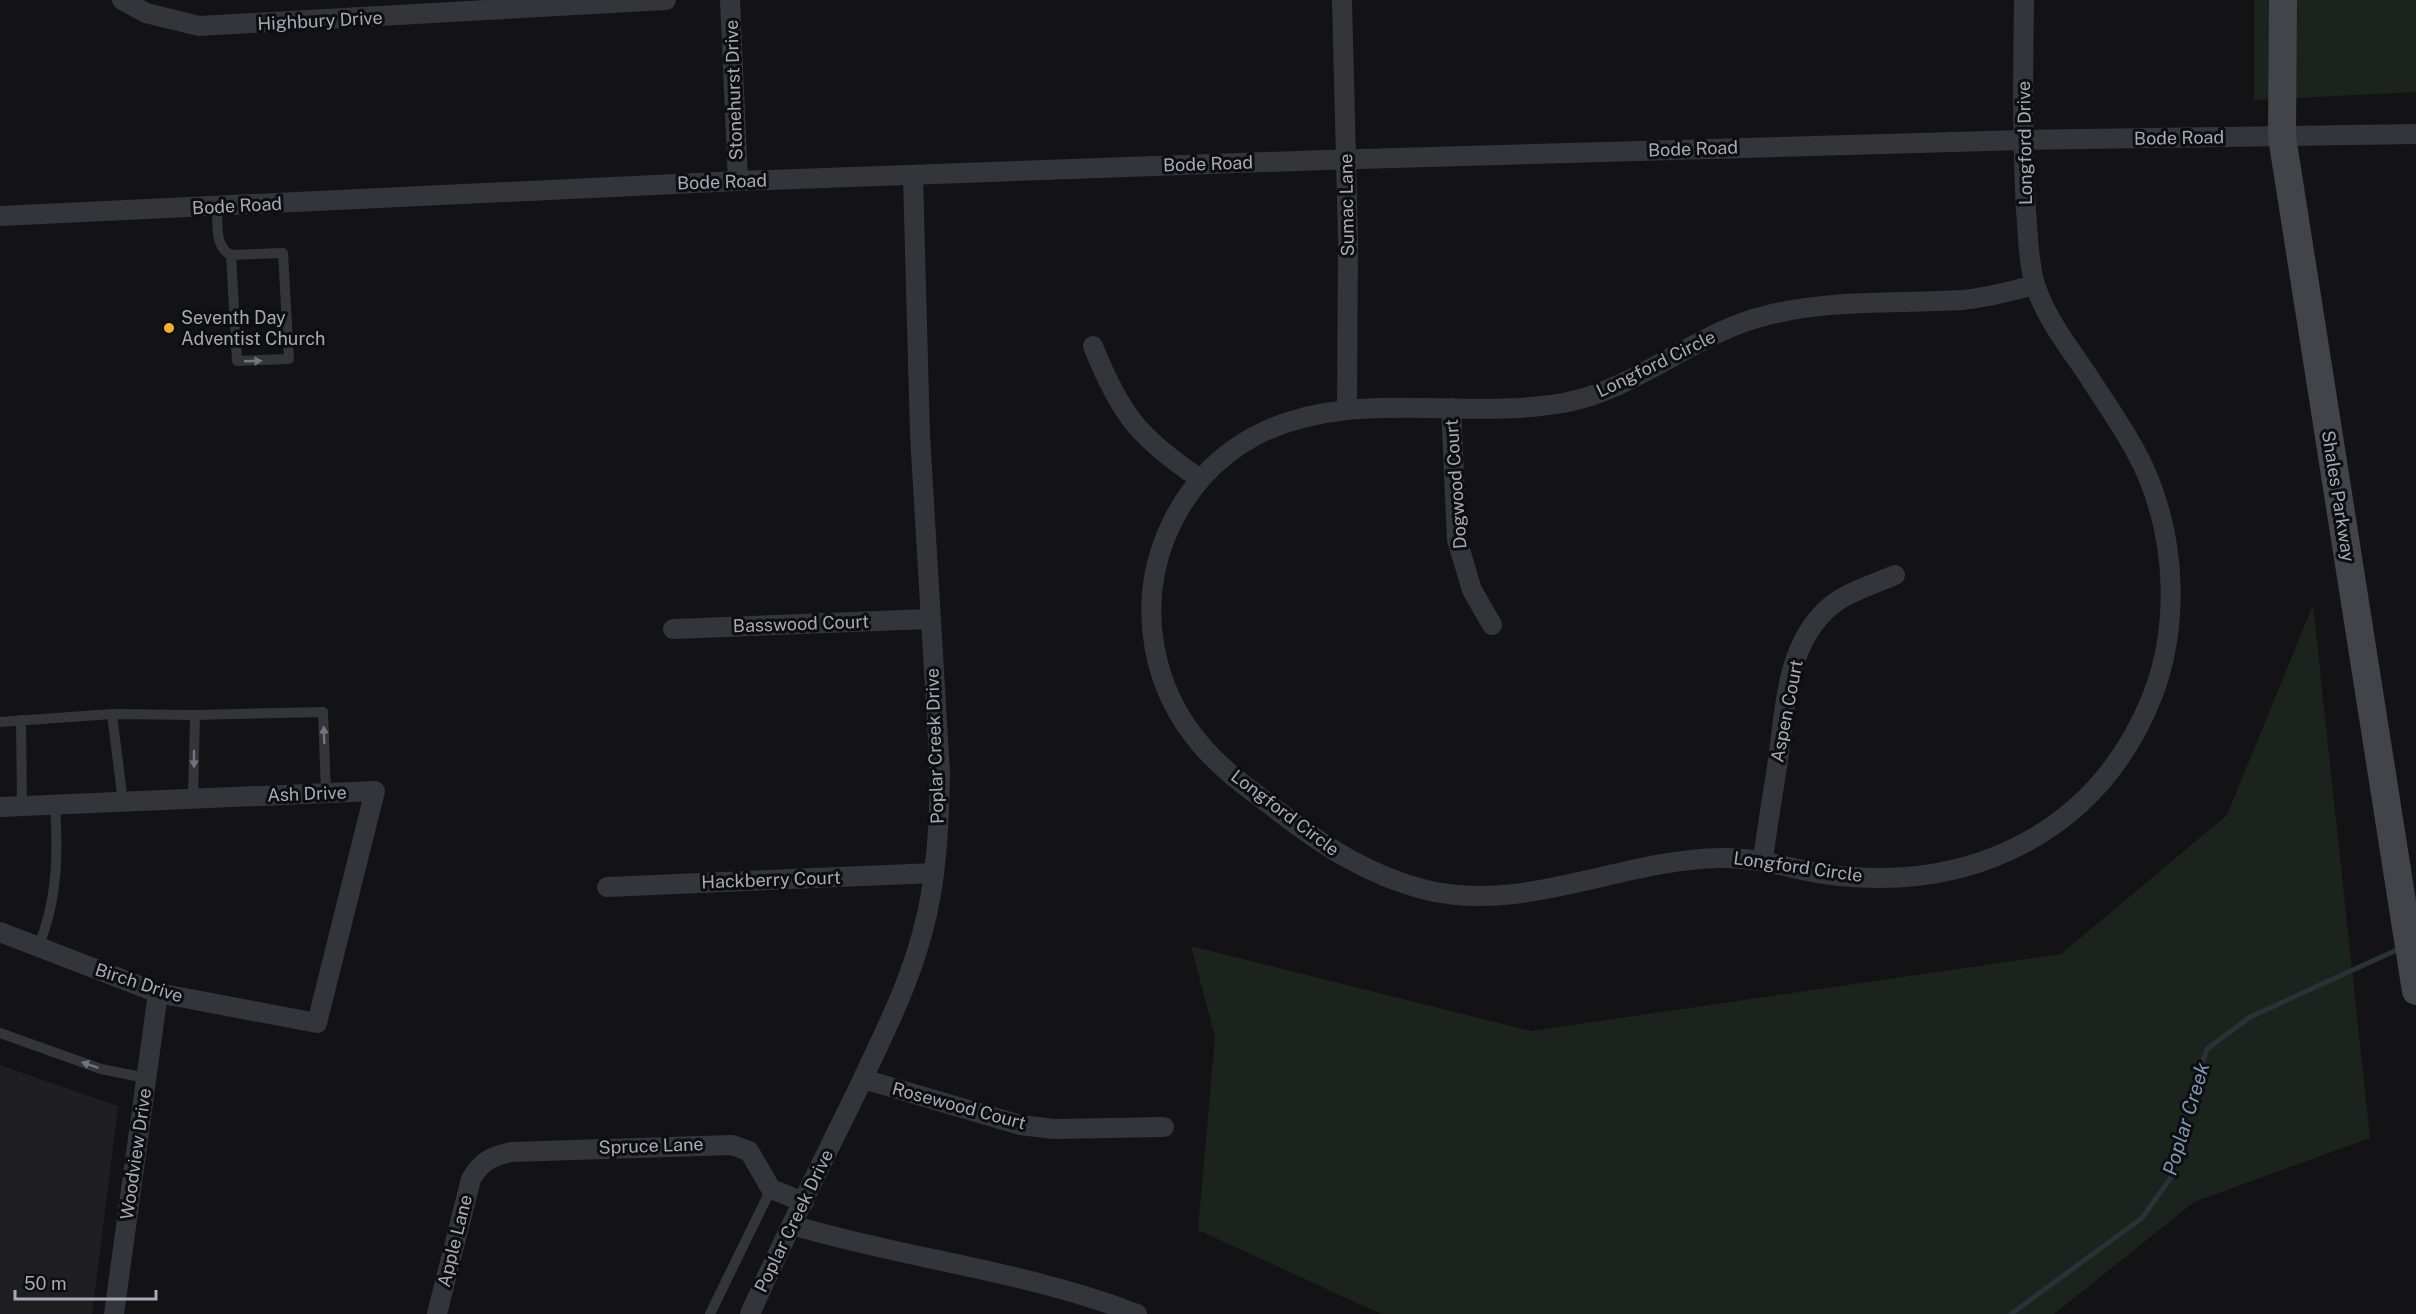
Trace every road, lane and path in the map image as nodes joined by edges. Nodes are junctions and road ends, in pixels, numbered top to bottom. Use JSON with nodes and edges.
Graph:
{"nodes":[{"id":1,"x":122,"y":0,"type":"edge"},
{"id":2,"x":666,"y":0,"type":"edge"},
{"id":3,"x":730,"y":0,"type":"edge"},
{"id":4,"x":1342,"y":0,"type":"edge"},
{"id":5,"x":2024,"y":0,"type":"edge"},
{"id":6,"x":2283,"y":0,"type":"edge"},
{"id":7,"x":2416,"y":134,"type":"edge"},
{"id":8,"x":2282,"y":137,"type":"junction"},
{"id":9,"x":2023,"y":140,"type":"junction"},
{"id":10,"x":1346,"y":159,"type":"junction"},
{"id":11,"x":913,"y":176,"type":"junction"},
{"id":12,"x":738,"y":181,"type":"junction"},
{"id":13,"x":217,"y":207,"type":"junction"},
{"id":14,"x":0,"y":216,"type":"edge"},
{"id":15,"x":231,"y":255,"type":"junction"},
{"id":16,"x":2035,"y":285,"type":"junction"},
{"id":17,"x":1093,"y":346,"type":"dead end"},
{"id":18,"x":1451,"y":408,"type":"junction"},
{"id":19,"x":1347,"y":410,"type":"junction"},
{"id":20,"x":1199,"y":478,"type":"junction"},
{"id":21,"x":1894,"y":575,"type":"dead end"},
{"id":22,"x":929,"y":619,"type":"junction"},
{"id":23,"x":1492,"y":625,"type":"dead end"},
{"id":24,"x":673,"y":629,"type":"dead end"},
{"id":25,"x":112,"y":714,"type":"junction"},
{"id":26,"x":195,"y":715,"type":"junction"},
{"id":27,"x":21,"y":720,"type":"junction"},
{"id":28,"x":0,"y":722,"type":"edge"},
{"id":29,"x":326,"y":793,"type":"junction"},
{"id":30,"x":193,"y":798,"type":"junction"},
{"id":31,"x":123,"y":802,"type":"junction"},
{"id":32,"x":55,"y":804,"type":"junction"},
{"id":33,"x":22,"y":806,"type":"junction"},
{"id":34,"x":0,"y":807,"type":"edge"},
{"id":35,"x":1763,"y":860,"type":"junction"},
{"id":36,"x":934,"y":873,"type":"junction"},
{"id":37,"x":607,"y":887,"type":"dead end"},
{"id":38,"x":0,"y":932,"type":"edge"},
{"id":39,"x":38,"y":947,"type":"junction"},
{"id":40,"x":2416,"y":991,"type":"edge"},
{"id":41,"x":158,"y":993,"type":"junction"},
{"id":42,"x":317,"y":1023,"type":"joint"},
{"id":43,"x":0,"y":1033,"type":"edge"},
{"id":44,"x":146,"y":1078,"type":"junction"},
{"id":45,"x":862,"y":1079,"type":"junction"},
{"id":46,"x":1164,"y":1126,"type":"dead end"},
{"id":47,"x":477,"y":1169,"type":"joint"},
{"id":48,"x":771,"y":1189,"type":"junction"},
{"id":49,"x":804,"y":1202,"type":"junction"},
{"id":50,"x":792,"y":1225,"type":"junction"},
{"id":51,"x":114,"y":1314,"type":"edge"},
{"id":52,"x":436,"y":1314,"type":"edge"},
{"id":53,"x":710,"y":1314,"type":"edge"},
{"id":54,"x":750,"y":1314,"type":"edge"},
{"id":55,"x":1137,"y":1314,"type":"edge"}],
"edges":[{"from":1,"to":2,"type":"street","name":"Highbury Drive"},
{"from":3,"to":12,"type":"street","name":"Stonehurst Drive"},
{"from":4,"to":10,"type":"street","name":"Sumac Lane"},
{"from":5,"to":9,"type":"street","name":"Longford Drive"},
{"from":6,"to":8,"type":"street","name":"Shales Parkway"},
{"from":7,"to":8,"type":"street","name":"Bode Road"},
{"from":8,"to":9,"type":"street","name":"Bode Road"},
{"from":8,"to":40,"type":"street","name":"Shales Parkway"},
{"from":9,"to":10,"type":"street","name":"Bode Road"},
{"from":9,"to":16,"type":"street","name":"Longford Drive"},
{"from":10,"to":11,"type":"street","name":"Bode Road"},
{"from":10,"to":19,"type":"street","name":"Sumac Lane"},
{"from":11,"to":12,"type":"street","name":"Bode Road"},
{"from":11,"to":22,"type":"street","name":"Poplar Creek Drive"},
{"from":12,"to":13,"type":"street","name":"Bode Road"},
{"from":13,"to":14,"type":"street","name":"Bode Road"},
{"from":13,"to":15,"type":"lane"},
{"from":15,"to":15,"type":"lane","one_way":true},
{"from":16,"to":18,"type":"street","name":"Longford Circle"},
{"from":16,"to":35,"type":"street","name":"Longford Circle"},
{"from":17,"to":20,"type":"street"},
{"from":18,"to":19,"type":"street","name":"Longford Circle"},
{"from":18,"to":23,"type":"street","name":"Dogwood Court"},
{"from":19,"to":20,"type":"street","name":"Longford Circle"},
{"from":20,"to":35,"type":"street","name":"Longford Circle"},
{"from":21,"to":35,"type":"street","name":"Aspen Court"},
{"from":22,"to":24,"type":"street","name":"Basswood Court"},
{"from":22,"to":36,"type":"street","name":"Poplar Creek Drive"},
{"from":25,"to":26,"type":"lane"},
{"from":25,"to":27,"type":"lane"},
{"from":25,"to":31,"type":"lane"},
{"from":29,"to":26,"type":"lane","one_way":true},
{"from":26,"to":30,"type":"lane","one_way":true},
{"from":27,"to":28,"type":"lane"},
{"from":27,"to":33,"type":"lane"},
{"from":29,"to":30,"type":"street","name":"Ash Drive"},
{"from":29,"to":42,"type":"street","name":"Ash Drive"},
{"from":30,"to":31,"type":"street","name":"Ash Drive"},
{"from":31,"to":32,"type":"street","name":"Ash Drive"},
{"from":32,"to":33,"type":"street","name":"Ash Drive"},
{"from":32,"to":39,"type":"lane"},
{"from":33,"to":34,"type":"street","name":"Ash Drive"},
{"from":36,"to":37,"type":"street","name":"Hackberry Court"},
{"from":36,"to":45,"type":"street","name":"Poplar Creek Drive"},
{"from":38,"to":39,"type":"street","name":"Birch Drive"},
{"from":39,"to":41,"type":"street","name":"Birch Drive"},
{"from":41,"to":42,"type":"street","name":"Birch Drive"},
{"from":41,"to":44,"type":"street","name":"Woodview Drive"},
{"from":44,"to":43,"type":"lane","one_way":true},
{"from":44,"to":51,"type":"street","name":"Woodview Drive"},
{"from":45,"to":46,"type":"street","name":"Rosewood Court"},
{"from":45,"to":49,"type":"street","name":"Poplar Creek Drive"},
{"from":47,"to":48,"type":"street","name":"Spruce Lane"},
{"from":47,"to":52,"type":"street","name":"Apple Lane"},
{"from":48,"to":49,"type":"street"},
{"from":48,"to":53,"type":"lane"},
{"from":49,"to":50,"type":"street","name":"Poplar Creek Drive"},
{"from":50,"to":54,"type":"street","name":"Poplar Creek Drive"},
{"from":50,"to":55,"type":"street"}]}
